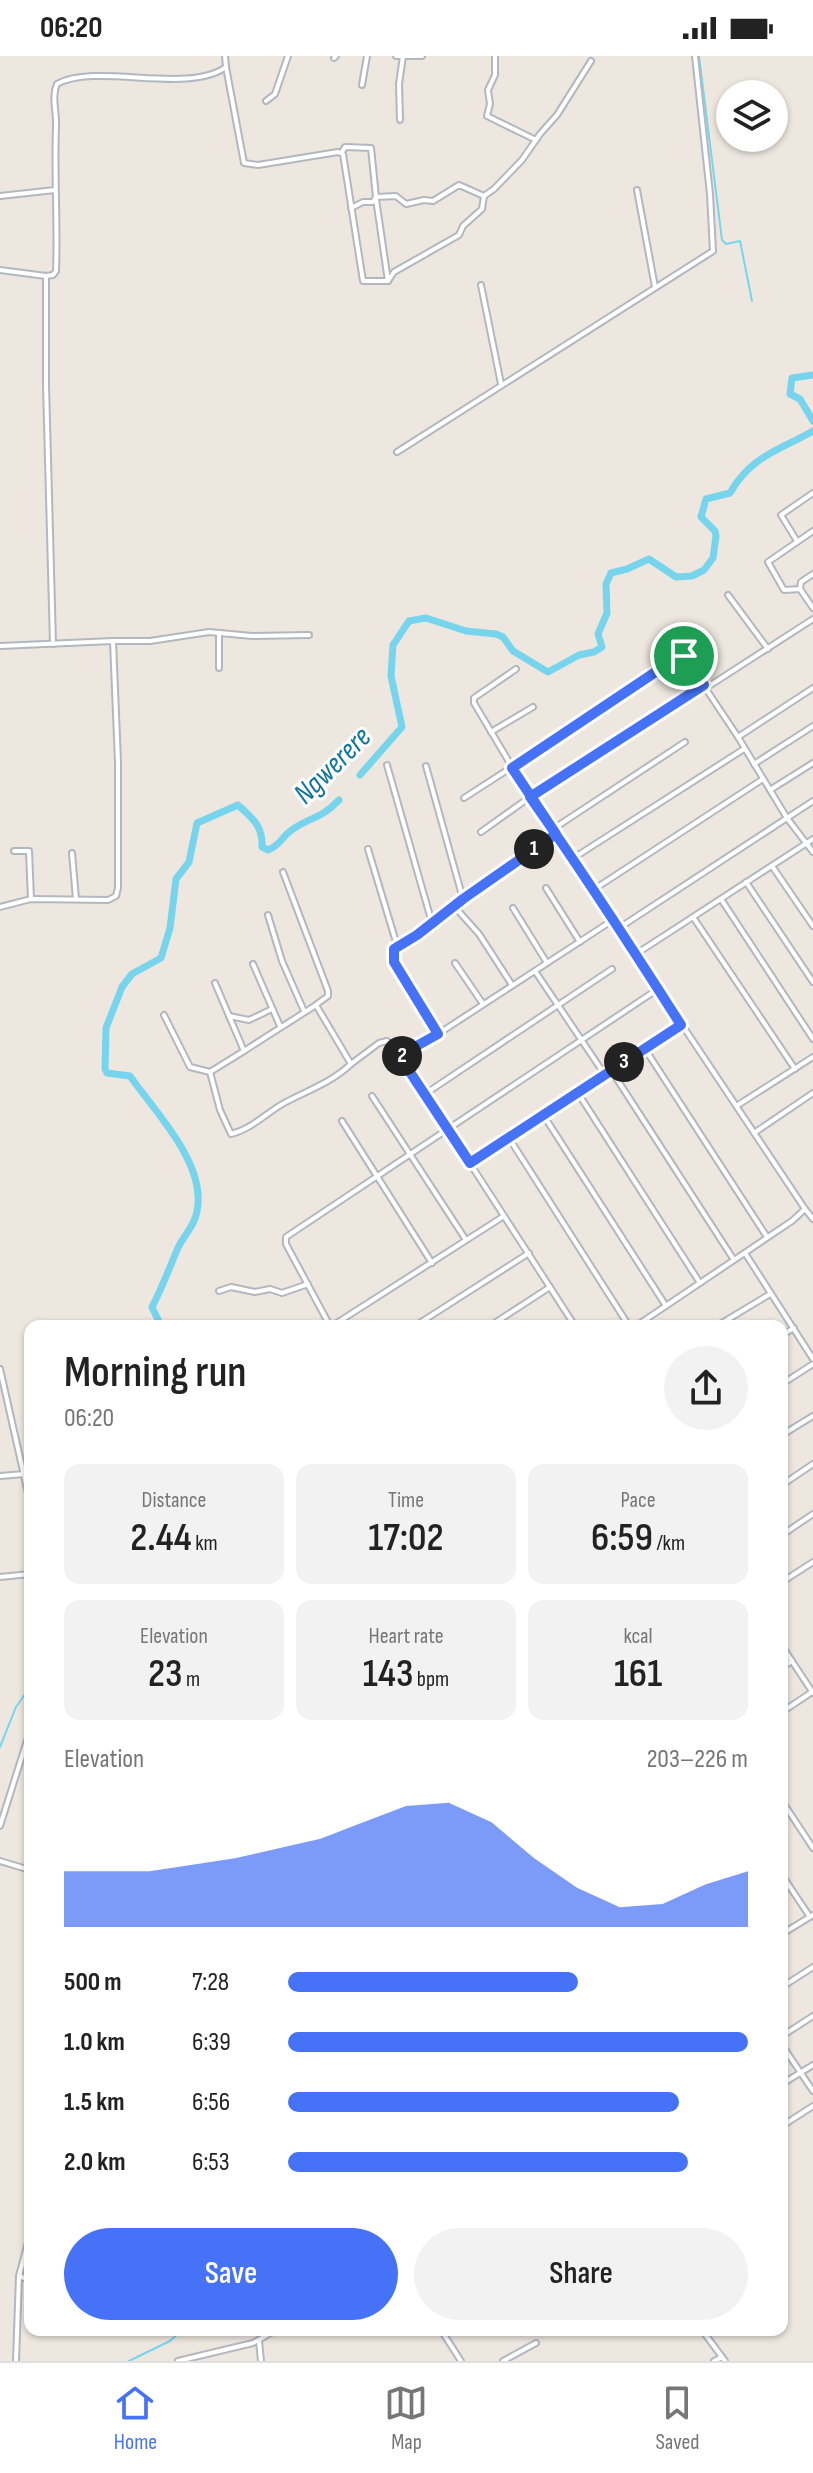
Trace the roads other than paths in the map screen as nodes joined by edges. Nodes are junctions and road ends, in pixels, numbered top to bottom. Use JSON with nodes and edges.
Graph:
{"nodes":[{"id":1,"x":225,"y":56,"type":"edge"},
{"id":2,"x":288,"y":56,"type":"edge"},
{"id":3,"x":367,"y":56,"type":"edge"},
{"id":4,"x":396,"y":56,"type":"edge"},
{"id":5,"x":403,"y":56,"type":"edge"},
{"id":6,"x":422,"y":56,"type":"edge"},
{"id":7,"x":495,"y":56,"type":"edge"},
{"id":8,"x":695,"y":56,"type":"edge"},
{"id":9,"x":591,"y":61,"type":"dead end"},
{"id":10,"x":226,"y":67,"type":"junction"},
{"id":11,"x":362,"y":85,"type":"dead end"},
{"id":12,"x":266,"y":101,"type":"dead end"},
{"id":13,"x":400,"y":120,"type":"dead end"},
{"id":14,"x":536,"y":140,"type":"junction"},
{"id":15,"x":342,"y":152,"type":"junction"},
{"id":16,"x":55,"y":190,"type":"junction"},
{"id":17,"x":637,"y":190,"type":"dead end"},
{"id":18,"x":0,"y":196,"type":"edge"},
{"id":19,"x":484,"y":196,"type":"junction"},
{"id":20,"x":376,"y":198,"type":"junction"},
{"id":21,"x":351,"y":208,"type":"junction"},
{"id":22,"x":0,"y":270,"type":"edge"},
{"id":23,"x":46,"y":276,"type":"junction"},
{"id":24,"x":388,"y":281,"type":"junction"},
{"id":25,"x":481,"y":285,"type":"dead end"},
{"id":26,"x":655,"y":287,"type":"junction"},
{"id":27,"x":501,"y":385,"type":"junction"},
{"id":28,"x":397,"y":452,"type":"dead end"},
{"id":29,"x":813,"y":493,"type":"edge"},
{"id":30,"x":813,"y":531,"type":"edge"},
{"id":31,"x":797,"y":541,"type":"junction"},
{"id":32,"x":813,"y":574,"type":"edge"},
{"id":33,"x":800,"y":589,"type":"junction"},
{"id":34,"x":728,"y":595,"type":"dead end"},
{"id":35,"x":813,"y":608,"type":"edge"},
{"id":36,"x":813,"y":619,"type":"edge"},
{"id":37,"x":219,"y":633,"type":"junction"},
{"id":38,"x":309,"y":635,"type":"dead end"},
{"id":39,"x":113,"y":641,"type":"junction"},
{"id":40,"x":53,"y":644,"type":"junction"},
{"id":41,"x":0,"y":646,"type":"edge"},
{"id":42,"x":768,"y":649,"type":"junction"},
{"id":43,"x":219,"y":668,"type":"dead end"},
{"id":44,"x":516,"y":669,"type":"dead end"},
{"id":45,"x":705,"y":687,"type":"junction"},
{"id":46,"x":813,"y":688,"type":"edge"},
{"id":47,"x":533,"y":707,"type":"dead end"},
{"id":48,"x":813,"y":726,"type":"edge"},
{"id":49,"x":491,"y":732,"type":"junction"},
{"id":50,"x":738,"y":737,"type":"junction"},
{"id":51,"x":685,"y":742,"type":"dead end"},
{"id":52,"x":744,"y":749,"type":"junction"},
{"id":53,"x":813,"y":763,"type":"edge"},
{"id":54,"x":754,"y":764,"type":"junction"},
{"id":55,"x":387,"y":765,"type":"dead end"},
{"id":56,"x":426,"y":766,"type":"dead end"},
{"id":57,"x":512,"y":768,"type":"junction"},
{"id":58,"x":763,"y":779,"type":"junction"},
{"id":59,"x":770,"y":790,"type":"junction"},
{"id":60,"x":530,"y":797,"type":"junction"},
{"id":61,"x":464,"y":798,"type":"dead end"},
{"id":62,"x":813,"y":801,"type":"edge"},
{"id":63,"x":787,"y":818,"type":"junction"},
{"id":64,"x":481,"y":832,"type":"dead end"},
{"id":65,"x":554,"y":832,"type":"junction"},
{"id":66,"x":813,"y":839,"type":"edge"},
{"id":67,"x":807,"y":843,"type":"junction"},
{"id":68,"x":368,"y":849,"type":"dead end"},
{"id":69,"x":14,"y":851,"type":"dead end"},
{"id":70,"x":813,"y":852,"type":"edge"},
{"id":71,"x":72,"y":853,"type":"dead end"},
{"id":72,"x":572,"y":859,"type":"junction"},
{"id":73,"x":772,"y":866,"type":"junction"},
{"id":74,"x":283,"y":872,"type":"dead end"},
{"id":75,"x":746,"y":882,"type":"junction"},
{"id":76,"x":546,"y":888,"type":"dead end"},
{"id":77,"x":593,"y":890,"type":"junction"},
{"id":78,"x":31,"y":899,"type":"junction"},
{"id":79,"x":463,"y":899,"type":"junction"},
{"id":80,"x":721,"y":899,"type":"junction"},
{"id":81,"x":76,"y":900,"type":"junction"},
{"id":82,"x":454,"y":906,"type":"junction"},
{"id":83,"x":0,"y":907,"type":"edge"},
{"id":84,"x":513,"y":908,"type":"dead end"},
{"id":85,"x":268,"y":915,"type":"dead end"},
{"id":86,"x":693,"y":917,"type":"junction"},
{"id":87,"x":613,"y":920,"type":"junction"},
{"id":88,"x":432,"y":923,"type":"junction"},
{"id":89,"x":813,"y":926,"type":"edge"},
{"id":90,"x":619,"y":928,"type":"junction"},
{"id":91,"x":580,"y":942,"type":"junction"},
{"id":92,"x":394,"y":949,"type":"junction"},
{"id":93,"x":636,"y":954,"type":"junction"},
{"id":94,"x":455,"y":963,"type":"dead end"},
{"id":95,"x":547,"y":963,"type":"junction"},
{"id":96,"x":253,"y":964,"type":"dead end"},
{"id":97,"x":612,"y":969,"type":"dead end"},
{"id":98,"x":535,"y":971,"type":"junction"},
{"id":99,"x":813,"y":982,"type":"edge"},
{"id":100,"x":215,"y":983,"type":"dead end"},
{"id":101,"x":512,"y":985,"type":"junction"},
{"id":102,"x":658,"y":989,"type":"junction"},
{"id":103,"x":316,"y":1005,"type":"junction"},
{"id":104,"x":483,"y":1005,"type":"junction"},
{"id":105,"x":558,"y":1007,"type":"junction"},
{"id":106,"x":272,"y":1009,"type":"junction"},
{"id":107,"x":304,"y":1011,"type":"junction"},
{"id":108,"x":164,"y":1015,"type":"dead end"},
{"id":109,"x":229,"y":1016,"type":"junction"},
{"id":110,"x":681,"y":1025,"type":"junction"},
{"id":111,"x":280,"y":1026,"type":"junction"},
{"id":112,"x":438,"y":1034,"type":"junction"},
{"id":113,"x":813,"y":1039,"type":"edge"},
{"id":114,"x":582,"y":1041,"type":"junction"},
{"id":115,"x":645,"y":1049,"type":"junction"},
{"id":116,"x":244,"y":1051,"type":"junction"},
{"id":117,"x":813,"y":1057,"type":"edge"},
{"id":118,"x":402,"y":1060,"type":"junction"},
{"id":119,"x":351,"y":1064,"type":"junction"},
{"id":120,"x":795,"y":1069,"type":"junction"},
{"id":121,"x":611,"y":1070,"type":"junction"},
{"id":122,"x":210,"y":1072,"type":"junction"},
{"id":123,"x":605,"y":1075,"type":"junction"},
{"id":124,"x":578,"y":1093,"type":"junction"},
{"id":125,"x":813,"y":1093,"type":"edge"},
{"id":126,"x":425,"y":1094,"type":"junction"},
{"id":127,"x":372,"y":1096,"type":"dead end"},
{"id":128,"x":738,"y":1105,"type":"junction"},
{"id":129,"x":543,"y":1116,"type":"junction"},
{"id":130,"x":342,"y":1121,"type":"dead end"},
{"id":131,"x":448,"y":1129,"type":"junction"},
{"id":132,"x":754,"y":1133,"type":"junction"},
{"id":133,"x":509,"y":1138,"type":"junction"},
{"id":134,"x":409,"y":1155,"type":"junction"},
{"id":135,"x":470,"y":1163,"type":"junction"},
{"id":136,"x":376,"y":1176,"type":"junction"},
{"id":137,"x":808,"y":1211,"type":"edge"},
{"id":138,"x":504,"y":1216,"type":"junction"},
{"id":139,"x":813,"y":1219,"type":"edge"},
{"id":140,"x":767,"y":1237,"type":"junction"},
{"id":141,"x":466,"y":1240,"type":"junction"},
{"id":142,"x":529,"y":1253,"type":"junction"},
{"id":143,"x":745,"y":1253,"type":"junction"},
{"id":144,"x":734,"y":1260,"type":"junction"},
{"id":145,"x":432,"y":1263,"type":"junction"},
{"id":146,"x":700,"y":1283,"type":"junction"},
{"id":147,"x":308,"y":1284,"type":"junction"},
{"id":148,"x":550,"y":1287,"type":"junction"},
{"id":149,"x":219,"y":1291,"type":"dead end"},
{"id":150,"x":771,"y":1294,"type":"junction"},
{"id":151,"x":666,"y":1306,"type":"junction"},
{"id":152,"x":328,"y":1320,"type":"edge"},
{"id":153,"x":341,"y":1320,"type":"edge"},
{"id":154,"x":424,"y":1320,"type":"edge"},
{"id":155,"x":499,"y":1320,"type":"edge"},
{"id":156,"x":571,"y":1320,"type":"edge"},
{"id":157,"x":625,"y":1320,"type":"edge"},
{"id":158,"x":645,"y":1320,"type":"edge"},
{"id":159,"x":727,"y":1320,"type":"edge"},
{"id":160,"x":794,"y":1328,"type":"junction"},
{"id":161,"x":788,"y":1332,"type":"edge"},
{"id":162,"x":813,"y":1362,"type":"edge"},
{"id":163,"x":0,"y":1371,"type":"edge"},
{"id":164,"x":788,"y":1380,"type":"edge"},
{"id":165,"x":813,"y":1416,"type":"edge"},
{"id":166,"x":788,"y":1431,"type":"edge"},
{"id":167,"x":813,"y":1464,"type":"edge"},
{"id":168,"x":24,"y":1474,"type":"joint"},
{"id":169,"x":0,"y":1476,"type":"edge"},
{"id":170,"x":788,"y":1481,"type":"edge"},
{"id":171,"x":813,"y":1514,"type":"edge"},
{"id":172,"x":788,"y":1531,"type":"edge"},
{"id":173,"x":813,"y":1562,"type":"edge"},
{"id":174,"x":24,"y":1575,"type":"edge"},
{"id":175,"x":0,"y":1577,"type":"edge"},
{"id":176,"x":788,"y":1578,"type":"edge"},
{"id":177,"x":788,"y":1655,"type":"edge"},
{"id":178,"x":792,"y":1661,"type":"junction"},
{"id":179,"x":788,"y":1663,"type":"edge"},
{"id":180,"x":813,"y":1692,"type":"edge"},
{"id":181,"x":788,"y":1708,"type":"edge"},
{"id":182,"x":24,"y":1750,"type":"edge"},
{"id":183,"x":788,"y":1810,"type":"edge"},
{"id":184,"x":0,"y":1826,"type":"edge"},
{"id":185,"x":813,"y":1848,"type":"edge"},
{"id":186,"x":0,"y":1861,"type":"edge"},
{"id":187,"x":24,"y":1868,"type":"edge"},
{"id":188,"x":788,"y":1883,"type":"edge"},
{"id":189,"x":812,"y":1916,"type":"edge"},
{"id":190,"x":788,"y":1930,"type":"edge"},
{"id":191,"x":813,"y":1967,"type":"edge"},
{"id":192,"x":788,"y":1983,"type":"edge"},
{"id":193,"x":813,"y":2016,"type":"edge"},
{"id":194,"x":788,"y":2032,"type":"edge"},
{"id":195,"x":788,"y":2054,"type":"edge"},
{"id":196,"x":813,"y":2065,"type":"edge"},
{"id":197,"x":801,"y":2073,"type":"junction"},
{"id":198,"x":788,"y":2081,"type":"edge"},
{"id":199,"x":813,"y":2091,"type":"edge"},
{"id":200,"x":813,"y":2106,"type":"edge"},
{"id":201,"x":788,"y":2122,"type":"edge"},
{"id":202,"x":24,"y":2258,"type":"edge"},
{"id":203,"x":19,"y":2276,"type":"junction"},
{"id":204,"x":24,"y":2278,"type":"edge"},
{"id":205,"x":267,"y":2336,"type":"edge"},
{"id":206,"x":445,"y":2336,"type":"edge"},
{"id":207,"x":707,"y":2336,"type":"edge"},
{"id":208,"x":259,"y":2341,"type":"junction"},
{"id":209,"x":536,"y":2343,"type":"dead end"},
{"id":210,"x":724,"y":2359,"type":"edge"},
{"id":211,"x":16,"y":2361,"type":"edge"},
{"id":212,"x":178,"y":2361,"type":"edge"},
{"id":213,"x":261,"y":2361,"type":"edge"},
{"id":214,"x":461,"y":2361,"type":"edge"},
{"id":215,"x":503,"y":2361,"type":"edge"},
{"id":216,"x":714,"y":2361,"type":"edge"}],
"edges":[{"from":1,"to":10,"type":"street"},
{"from":2,"to":12,"type":"street"},
{"from":3,"to":11,"type":"street"},
{"from":4,"to":5,"type":"street"},
{"from":5,"to":6,"type":"street"},
{"from":5,"to":13,"type":"street"},
{"from":7,"to":14,"type":"street"},
{"from":8,"to":26,"type":"street"},
{"from":9,"to":14,"type":"street"},
{"from":10,"to":15,"type":"street"},
{"from":10,"to":16,"type":"street"},
{"from":14,"to":19,"type":"street"},
{"from":15,"to":20,"type":"street"},
{"from":15,"to":21,"type":"street"},
{"from":16,"to":18,"type":"street"},
{"from":16,"to":23,"type":"street"},
{"from":17,"to":26,"type":"street"},
{"from":19,"to":20,"type":"street"},
{"from":19,"to":24,"type":"street"},
{"from":20,"to":21,"type":"street"},
{"from":20,"to":24,"type":"street"},
{"from":21,"to":24,"type":"street"},
{"from":22,"to":23,"type":"street"},
{"from":23,"to":40,"type":"street"},
{"from":25,"to":27,"type":"street"},
{"from":26,"to":27,"type":"street"},
{"from":27,"to":28,"type":"street"},
{"from":29,"to":31,"type":"street"},
{"from":30,"to":31,"type":"street"},
{"from":31,"to":33,"type":"street"},
{"from":32,"to":33,"type":"street"},
{"from":33,"to":35,"type":"street"},
{"from":34,"to":42,"type":"street"},
{"from":36,"to":42,"type":"street"},
{"from":37,"to":38,"type":"street"},
{"from":37,"to":39,"type":"street"},
{"from":37,"to":43,"type":"street"},
{"from":39,"to":40,"type":"street"},
{"from":39,"to":81,"type":"street"},
{"from":40,"to":41,"type":"street"},
{"from":42,"to":45,"type":"street"},
{"from":44,"to":49,"type":"street"},
{"from":45,"to":50,"type":"street"},
{"from":45,"to":57,"type":"street"},
{"from":45,"to":60,"type":"street"},
{"from":46,"to":50,"type":"street"},
{"from":47,"to":49,"type":"street"},
{"from":48,"to":54,"type":"street"},
{"from":49,"to":57,"type":"street"},
{"from":50,"to":52,"type":"street"},
{"from":51,"to":65,"type":"street"},
{"from":52,"to":54,"type":"street"},
{"from":52,"to":72,"type":"street"},
{"from":53,"to":59,"type":"street"},
{"from":54,"to":58,"type":"street"},
{"from":55,"to":88,"type":"street"},
{"from":56,"to":79,"type":"street"},
{"from":57,"to":60,"type":"street"},
{"from":57,"to":61,"type":"street"},
{"from":58,"to":59,"type":"street"},
{"from":58,"to":77,"type":"street"},
{"from":59,"to":63,"type":"street"},
{"from":60,"to":64,"type":"street"},
{"from":60,"to":65,"type":"street"},
{"from":62,"to":63,"type":"street"},
{"from":63,"to":67,"type":"street"},
{"from":63,"to":90,"type":"street"},
{"from":65,"to":72,"type":"street"},
{"from":65,"to":79,"type":"street"},
{"from":66,"to":67,"type":"street"},
{"from":67,"to":70,"type":"street"},
{"from":67,"to":73,"type":"street"},
{"from":68,"to":92,"type":"street"},
{"from":69,"to":78,"type":"street"},
{"from":71,"to":81,"type":"street"},
{"from":72,"to":77,"type":"street"},
{"from":73,"to":75,"type":"street"},
{"from":73,"to":89,"type":"street"},
{"from":74,"to":103,"type":"street"},
{"from":75,"to":80,"type":"street"},
{"from":75,"to":99,"type":"street"},
{"from":76,"to":91,"type":"street"},
{"from":77,"to":87,"type":"street"},
{"from":78,"to":81,"type":"street"},
{"from":78,"to":83,"type":"street"},
{"from":79,"to":82,"type":"street"},
{"from":80,"to":86,"type":"street"},
{"from":80,"to":113,"type":"street"},
{"from":82,"to":88,"type":"street"},
{"from":82,"to":101,"type":"street"},
{"from":84,"to":95,"type":"street"},
{"from":85,"to":107,"type":"street"},
{"from":86,"to":93,"type":"street"},
{"from":86,"to":120,"type":"street"},
{"from":87,"to":90,"type":"street"},
{"from":87,"to":91,"type":"street"},
{"from":88,"to":92,"type":"street"},
{"from":90,"to":93,"type":"street"},
{"from":91,"to":95,"type":"street"},
{"from":92,"to":112,"type":"street"},
{"from":93,"to":102,"type":"street"},
{"from":94,"to":104,"type":"street"},
{"from":95,"to":98,"type":"street"},
{"from":96,"to":106,"type":"street"},
{"from":97,"to":105,"type":"street"},
{"from":98,"to":101,"type":"street"},
{"from":98,"to":105,"type":"street"},
{"from":100,"to":109,"type":"street"},
{"from":101,"to":104,"type":"street"},
{"from":102,"to":110,"type":"street"},
{"from":102,"to":114,"type":"street"},
{"from":103,"to":107,"type":"street"},
{"from":103,"to":119,"type":"street"},
{"from":104,"to":112,"type":"street"},
{"from":105,"to":114,"type":"street"},
{"from":105,"to":126,"type":"street"},
{"from":106,"to":109,"type":"street"},
{"from":106,"to":111,"type":"street"},
{"from":107,"to":111,"type":"street"},
{"from":108,"to":122,"type":"street"},
{"from":109,"to":116,"type":"street"},
{"from":110,"to":115,"type":"street"},
{"from":110,"to":128,"type":"street"},
{"from":111,"to":116,"type":"street"},
{"from":112,"to":118,"type":"street"},
{"from":114,"to":123,"type":"street"},
{"from":114,"to":131,"type":"street"},
{"from":115,"to":121,"type":"street"},
{"from":115,"to":140,"type":"street"},
{"from":116,"to":122,"type":"street"},
{"from":117,"to":120,"type":"street"},
{"from":118,"to":119,"type":"street"},
{"from":118,"to":126,"type":"street"},
{"from":119,"to":122,"type":"street"},
{"from":120,"to":128,"type":"street"},
{"from":121,"to":123,"type":"street"},
{"from":121,"to":144,"type":"street"},
{"from":123,"to":124,"type":"street"},
{"from":124,"to":129,"type":"street"},
{"from":124,"to":146,"type":"street"},
{"from":125,"to":132,"type":"street"},
{"from":126,"to":131,"type":"street"},
{"from":127,"to":134,"type":"street"},
{"from":128,"to":132,"type":"street"},
{"from":129,"to":133,"type":"street"},
{"from":129,"to":151,"type":"street"},
{"from":130,"to":136,"type":"street"},
{"from":131,"to":134,"type":"street"},
{"from":131,"to":135,"type":"street"},
{"from":132,"to":137,"type":"street"},
{"from":133,"to":135,"type":"street"},
{"from":133,"to":157,"type":"street"},
{"from":134,"to":136,"type":"street"},
{"from":134,"to":141,"type":"street"},
{"from":135,"to":138,"type":"street"},
{"from":136,"to":145,"type":"street"},
{"from":136,"to":147,"type":"street"},
{"from":137,"to":139,"type":"street"},
{"from":137,"to":140,"type":"street"},
{"from":138,"to":141,"type":"street"},
{"from":138,"to":142,"type":"street"},
{"from":140,"to":143,"type":"street"},
{"from":141,"to":145,"type":"street"},
{"from":142,"to":148,"type":"street"},
{"from":142,"to":154,"type":"street"},
{"from":143,"to":144,"type":"street"},
{"from":143,"to":150,"type":"street"},
{"from":144,"to":146,"type":"street"},
{"from":145,"to":153,"type":"street"},
{"from":146,"to":151,"type":"street"},
{"from":147,"to":149,"type":"street"},
{"from":147,"to":152,"type":"street"},
{"from":148,"to":155,"type":"street"},
{"from":148,"to":156,"type":"street"},
{"from":150,"to":159,"type":"street"},
{"from":150,"to":160,"type":"street"},
{"from":151,"to":158,"type":"street"},
{"from":160,"to":161,"type":"street"},
{"from":160,"to":162,"type":"street"},
{"from":162,"to":164,"type":"street"},
{"from":163,"to":168,"type":"street"},
{"from":165,"to":166,"type":"street"},
{"from":167,"to":170,"type":"street"},
{"from":168,"to":169,"type":"street"},
{"from":171,"to":172,"type":"street"},
{"from":173,"to":176,"type":"street"},
{"from":174,"to":175,"type":"street"},
{"from":177,"to":178,"type":"street"},
{"from":178,"to":179,"type":"street"},
{"from":178,"to":180,"type":"street"},
{"from":180,"to":181,"type":"street"},
{"from":182,"to":184,"type":"street"},
{"from":183,"to":185,"type":"street"},
{"from":186,"to":187,"type":"street"},
{"from":188,"to":189,"type":"street"},
{"from":189,"to":190,"type":"street"},
{"from":191,"to":192,"type":"street"},
{"from":193,"to":194,"type":"street"},
{"from":195,"to":197,"type":"street"},
{"from":196,"to":197,"type":"street"},
{"from":197,"to":198,"type":"street"},
{"from":197,"to":199,"type":"street"},
{"from":200,"to":201,"type":"street"},
{"from":202,"to":203,"type":"street"},
{"from":203,"to":204,"type":"street"},
{"from":203,"to":211,"type":"street"},
{"from":205,"to":208,"type":"street"},
{"from":206,"to":214,"type":"street"},
{"from":207,"to":210,"type":"street"},
{"from":208,"to":212,"type":"street"},
{"from":208,"to":213,"type":"street"},
{"from":209,"to":215,"type":"street"},
{"from":210,"to":216,"type":"street"}]}
